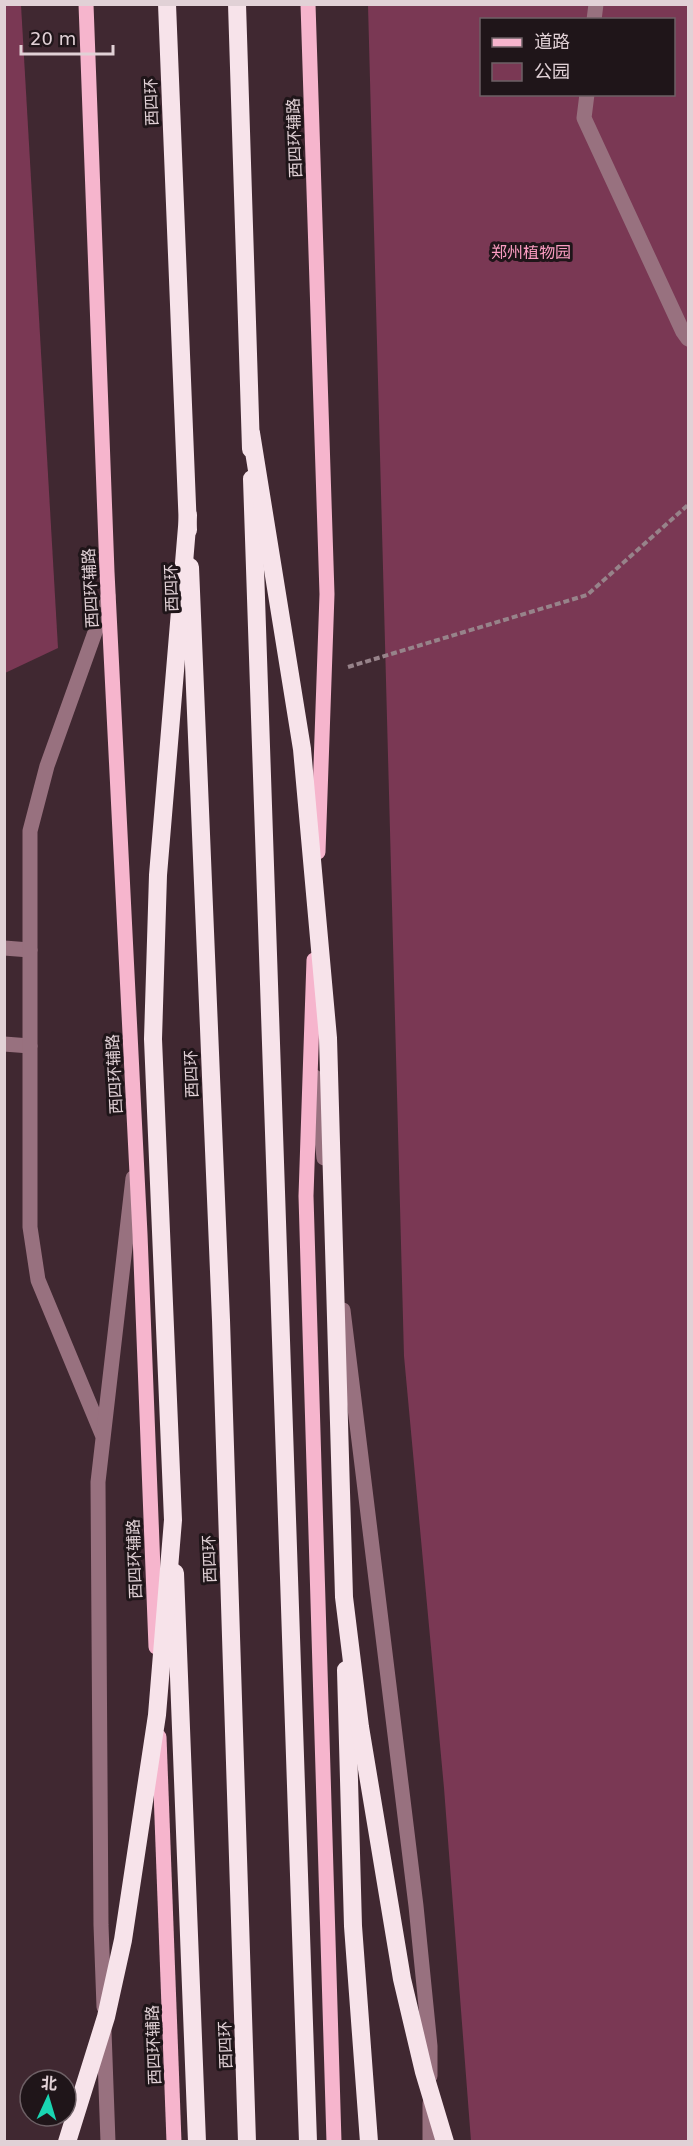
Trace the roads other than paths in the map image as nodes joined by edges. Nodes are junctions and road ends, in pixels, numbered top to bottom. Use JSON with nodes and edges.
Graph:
{"nodes":[{"id":1,"x":86,"y":4,"type":"edge"},
{"id":2,"x":167,"y":4,"type":"edge"},
{"id":3,"x":237,"y":4,"type":"edge"},
{"id":4,"x":308,"y":4,"type":"edge"},
{"id":5,"x":587,"y":96,"type":"edge"},
{"id":6,"x":688,"y":339,"type":"edge"},
{"id":7,"x":251,"y":433,"type":"junction"},
{"id":8,"x":188,"y":515,"type":"junction"},
{"id":9,"x":108,"y":596,"type":"junction"},
{"id":10,"x":4,"y":948,"type":"edge"},
{"id":11,"x":30,"y":950,"type":"junction"},
{"id":12,"x":4,"y":1044,"type":"edge"},
{"id":13,"x":30,"y":1046,"type":"junction"},
{"id":14,"x":311,"y":1050,"type":"junction"},
{"id":15,"x":136,"y":1151,"type":"junction"},
{"id":16,"x":103,"y":1435,"type":"junction"},
{"id":17,"x":173,"y":1520,"type":"junction"},
{"id":18,"x":344,"y":1597,"type":"junction"},
{"id":19,"x":67,"y":2142,"type":"edge"},
{"id":20,"x":108,"y":2142,"type":"edge"},
{"id":21,"x":174,"y":2142,"type":"edge"},
{"id":22,"x":197,"y":2142,"type":"edge"},
{"id":23,"x":247,"y":2142,"type":"edge"},
{"id":24,"x":308,"y":2142,"type":"edge"},
{"id":25,"x":334,"y":2142,"type":"edge"},
{"id":26,"x":369,"y":2142,"type":"edge"},
{"id":27,"x":430,"y":2142,"type":"edge"},
{"id":28,"x":445,"y":2142,"type":"edge"}],
"edges":[{"from":1,"to":9,"type":"main road","name":"西四环辅路"},
{"from":2,"to":8,"type":"highway","name":"西四环"},
{"from":3,"to":7,"type":"highway"},
{"from":4,"to":14,"type":"main road","name":"西四环辅路"},
{"from":5,"to":6,"type":"street"},
{"from":7,"to":18,"type":"highway","bridge":true},
{"from":7,"to":24,"type":"highway","bridge":true},
{"from":8,"to":17,"type":"highway","bridge":true},
{"from":8,"to":23,"type":"highway","name":"西四环","bridge":true},
{"from":9,"to":11,"type":"street"},
{"from":9,"to":15,"type":"main road","name":"西四环辅路"},
{"from":10,"to":11,"type":"street"},
{"from":11,"to":13,"type":"street"},
{"from":12,"to":13,"type":"street"},
{"from":13,"to":16,"type":"street"},
{"from":14,"to":25,"type":"main road","name":"西四环辅路"},
{"from":14,"to":27,"type":"street"},
{"from":15,"to":16,"type":"street"},
{"from":15,"to":21,"type":"main road","name":"西四环辅路"},
{"from":16,"to":20,"type":"street"},
{"from":17,"to":19,"type":"highway","bridge":true},
{"from":17,"to":22,"type":"highway","bridge":true},
{"from":18,"to":26,"type":"highway","bridge":true},
{"from":18,"to":28,"type":"highway","bridge":true}]}
